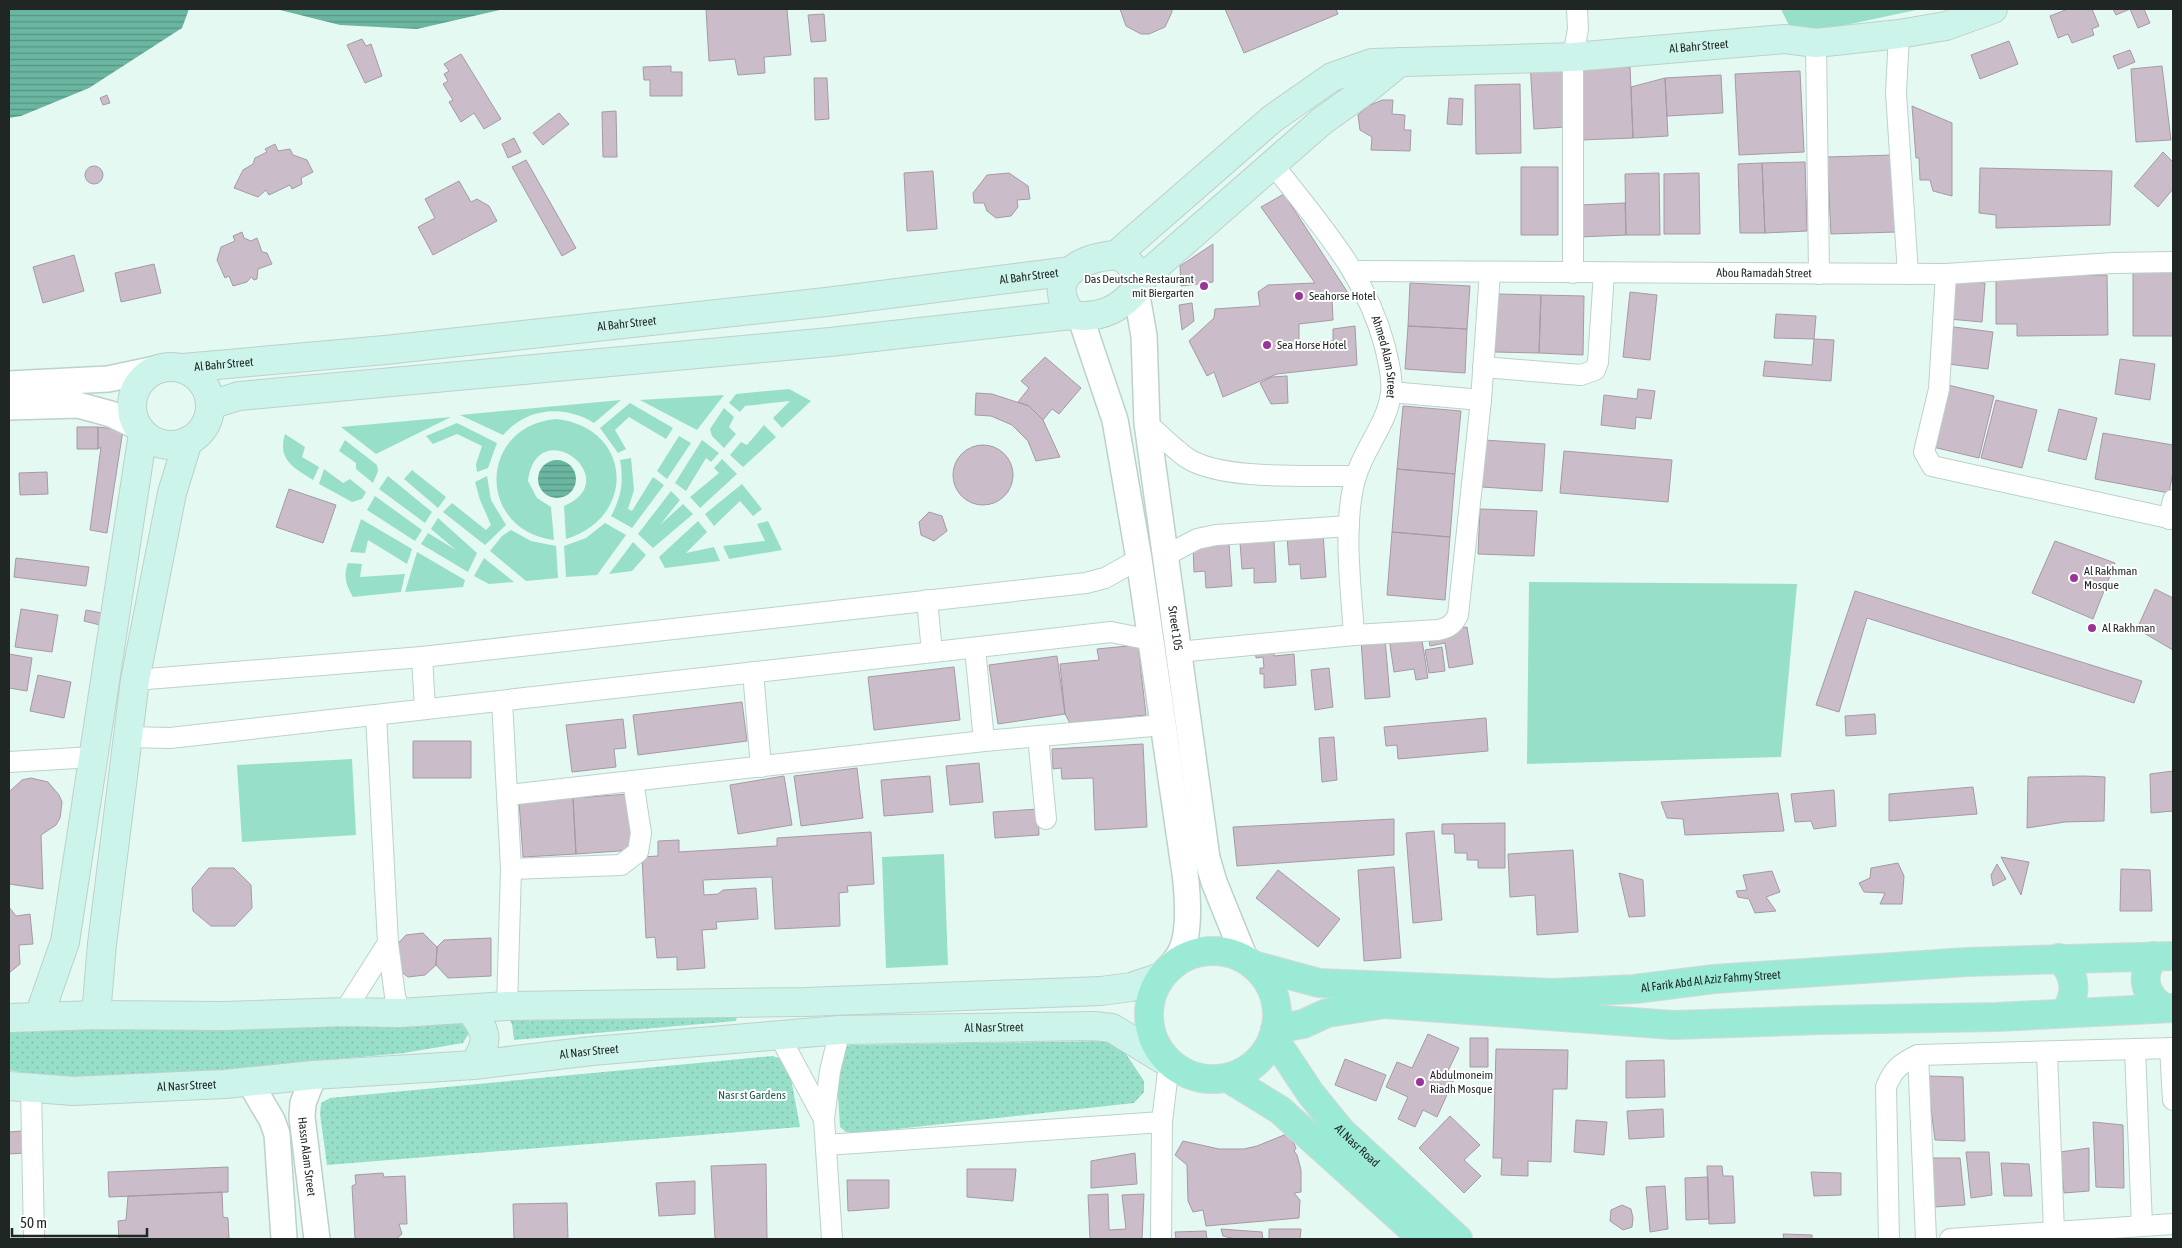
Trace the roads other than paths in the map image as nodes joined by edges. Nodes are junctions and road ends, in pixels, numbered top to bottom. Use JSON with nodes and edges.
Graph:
{"nodes":[{"id":1,"x":1577,"y":9,"type":"edge"},
{"id":2,"x":1993,"y":9,"type":"edge"},
{"id":3,"x":1899,"y":34,"type":"junction"},
{"id":4,"x":1816,"y":43,"type":"junction"},
{"id":5,"x":1573,"y":57,"type":"junction"},
{"id":6,"x":1400,"y":62,"type":"junction"},
{"id":7,"x":1273,"y":164,"type":"junction"},
{"id":8,"x":1116,"y":255,"type":"junction"},
{"id":9,"x":2173,"y":262,"type":"edge"},
{"id":10,"x":1071,"y":271,"type":"junction"},
{"id":11,"x":1354,"y":271,"type":"junction"},
{"id":12,"x":1490,"y":272,"type":"junction"},
{"id":13,"x":1573,"y":272,"type":"junction"},
{"id":14,"x":1604,"y":273,"type":"junction"},
{"id":15,"x":1819,"y":274,"type":"junction"},
{"id":16,"x":1908,"y":274,"type":"junction"},
{"id":17,"x":1946,"y":274,"type":"junction"},
{"id":18,"x":1137,"y":287,"type":"junction"},
{"id":19,"x":826,"y":302,"type":"junction"},
{"id":20,"x":1076,"y":316,"type":"junction"},
{"id":21,"x":830,"y":342,"type":"junction"},
{"id":22,"x":385,"y":350,"type":"junction"},
{"id":23,"x":1483,"y":367,"type":"junction"},
{"id":24,"x":171,"y":368,"type":"junction"},
{"id":25,"x":393,"y":380,"type":"junction"},
{"id":26,"x":82,"y":381,"type":"junction"},
{"id":27,"x":9,"y":384,"type":"edge"},
{"id":28,"x":1392,"y":392,"type":"junction"},
{"id":29,"x":1481,"y":400,"type":"junction"},
{"id":30,"x":78,"y":405,"type":"junction"},
{"id":31,"x":210,"y":405,"type":"junction"},
{"id":32,"x":9,"y":407,"type":"edge"},
{"id":33,"x":1147,"y":423,"type":"junction"},
{"id":34,"x":140,"y":430,"type":"junction"},
{"id":35,"x":188,"y":441,"type":"junction"},
{"id":36,"x":1356,"y":476,"type":"junction"},
{"id":37,"x":2172,"y":513,"type":"edge"},
{"id":38,"x":1349,"y":526,"type":"junction"},
{"id":39,"x":1165,"y":556,"type":"junction"},
{"id":40,"x":1139,"y":559,"type":"junction"},
{"id":41,"x":927,"y":600,"type":"junction"},
{"id":42,"x":1354,"y":635,"type":"junction"},
{"id":43,"x":1152,"y":640,"type":"junction"},
{"id":44,"x":975,"y":648,"type":"junction"},
{"id":45,"x":932,"y":652,"type":"junction"},
{"id":46,"x":1178,"y":652,"type":"junction"},
{"id":47,"x":422,"y":657,"type":"junction"},
{"id":48,"x":754,"y":672,"type":"junction"},
{"id":49,"x":135,"y":680,"type":"junction"},
{"id":50,"x":502,"y":700,"type":"junction"},
{"id":51,"x":425,"y":709,"type":"junction"},
{"id":52,"x":376,"y":715,"type":"junction"},
{"id":53,"x":1164,"y":725,"type":"junction"},
{"id":54,"x":1038,"y":736,"type":"junction"},
{"id":55,"x":128,"y":737,"type":"junction"},
{"id":56,"x":984,"y":741,"type":"junction"},
{"id":57,"x":93,"y":757,"type":"junction"},
{"id":58,"x":9,"y":762,"type":"edge"},
{"id":59,"x":761,"y":767,"type":"junction"},
{"id":60,"x":633,"y":781,"type":"junction"},
{"id":61,"x":508,"y":795,"type":"junction"},
{"id":62,"x":1046,"y":819,"type":"dead end"},
{"id":63,"x":511,"y":870,"type":"junction"},
{"id":64,"x":65,"y":942,"type":"junction"},
{"id":65,"x":388,"y":943,"type":"junction"},
{"id":66,"x":102,"y":944,"type":"junction"},
{"id":67,"x":2164,"y":956,"type":"edge"},
{"id":68,"x":2059,"y":958,"type":"junction"},
{"id":69,"x":1249,"y":963,"type":"junction"},
{"id":70,"x":1164,"y":973,"type":"junction"},
{"id":71,"x":507,"y":1006,"type":"junction"},
{"id":72,"x":2169,"y":1008,"type":"edge"},
{"id":73,"x":470,"y":1009,"type":"junction"},
{"id":74,"x":344,"y":1012,"type":"junction"},
{"id":75,"x":2065,"y":1012,"type":"junction"},
{"id":76,"x":400,"y":1013,"type":"junction"},
{"id":77,"x":96,"y":1015,"type":"junction"},
{"id":78,"x":39,"y":1016,"type":"junction"},
{"id":79,"x":9,"y":1018,"type":"edge"},
{"id":80,"x":840,"y":1030,"type":"junction"},
{"id":81,"x":1274,"y":1033,"type":"junction"},
{"id":82,"x":779,"y":1035,"type":"junction"},
{"id":83,"x":2172,"y":1048,"type":"edge"},
{"id":84,"x":2135,"y":1049,"type":"junction"},
{"id":85,"x":2046,"y":1052,"type":"junction"},
{"id":86,"x":1918,"y":1055,"type":"junction"},
{"id":87,"x":1166,"y":1061,"type":"junction"},
{"id":88,"x":474,"y":1065,"type":"junction"},
{"id":89,"x":314,"y":1075,"type":"junction"},
{"id":90,"x":1228,"y":1078,"type":"junction"},
{"id":91,"x":249,"y":1081,"type":"junction"},
{"id":92,"x":20,"y":1087,"type":"edge"},
{"id":93,"x":2173,"y":1100,"type":"edge"},
{"id":94,"x":824,"y":1119,"type":"junction"},
{"id":95,"x":1162,"y":1122,"type":"junction"},
{"id":96,"x":826,"y":1145,"type":"junction"},
{"id":97,"x":2173,"y":1224,"type":"edge"},
{"id":98,"x":2142,"y":1226,"type":"junction"},
{"id":99,"x":2054,"y":1232,"type":"junction"},
{"id":100,"x":1992,"y":1238,"type":"edge"},
{"id":101,"x":34,"y":1239,"type":"edge"},
{"id":102,"x":284,"y":1239,"type":"edge"},
{"id":103,"x":316,"y":1239,"type":"edge"},
{"id":104,"x":832,"y":1239,"type":"edge"},
{"id":105,"x":1161,"y":1239,"type":"edge"},
{"id":106,"x":1423,"y":1239,"type":"edge"},
{"id":107,"x":1458,"y":1239,"type":"edge"},
{"id":108,"x":1889,"y":1239,"type":"edge"},
{"id":109,"x":1926,"y":1239,"type":"edge"},
{"id":110,"x":1950,"y":1239,"type":"edge"}],
"edges":[{"from":1,"to":5,"type":"street"},
{"from":2,"to":3,"type":"main road","name":"Al Bahr Street"},
{"from":3,"to":4,"type":"main road","name":"Al Bahr Street"},
{"from":3,"to":16,"type":"street"},
{"from":4,"to":5,"type":"main road","name":"Al Bahr Street"},
{"from":4,"to":15,"type":"street"},
{"from":5,"to":6,"type":"main road","name":"Al Bahr Street"},
{"from":5,"to":13,"type":"street"},
{"from":6,"to":7,"type":"main road"},
{"from":6,"to":8,"type":"main road","name":"Al Bahr Street"},
{"from":7,"to":11,"type":"street","name":"Ahmed Alam Street"},
{"from":7,"to":18,"type":"main road"},
{"from":8,"to":10,"type":"main road"},
{"from":8,"to":18,"type":"main road"},
{"from":9,"to":17,"type":"street","name":"Abou Ramadah Street"},
{"from":10,"to":19,"type":"main road","name":"Al Bahr Street"},
{"from":10,"to":20,"type":"main road"},
{"from":11,"to":12,"type":"street","name":"Abou Ramadah Street"},
{"from":11,"to":28,"type":"street","name":"Ahmed Alam Street"},
{"from":12,"to":13,"type":"street","name":"Abou Ramadah Street"},
{"from":12,"to":23,"type":"street"},
{"from":13,"to":14,"type":"street","name":"Abou Ramadah Street"},
{"from":14,"to":15,"type":"street","name":"Abou Ramadah Street"},
{"from":14,"to":23,"type":"street"},
{"from":15,"to":16,"type":"street","name":"Abou Ramadah Street"},
{"from":16,"to":17,"type":"street","name":"Abou Ramadah Street"},
{"from":17,"to":37,"type":"street"},
{"from":18,"to":20,"type":"main road"},
{"from":18,"to":33,"type":"street","name":"Street 105"},
{"from":19,"to":21,"type":"main road"},
{"from":19,"to":22,"type":"main road","name":"Al Bahr Street"},
{"from":20,"to":21,"type":"main road"},
{"from":20,"to":40,"type":"street","name":"Street 105"},
{"from":21,"to":25,"type":"main road"},
{"from":22,"to":24,"type":"main road","name":"Al Bahr Street"},
{"from":22,"to":25,"type":"main road"},
{"from":23,"to":29,"type":"street"},
{"from":24,"to":26,"type":"street","name":"Al Bahr Street"},
{"from":24,"to":31,"type":"main road"},
{"from":24,"to":34,"type":"main road"},
{"from":25,"to":31,"type":"main road"},
{"from":26,"to":27,"type":"street","name":"Al Bahr Street"},
{"from":26,"to":30,"type":"street"},
{"from":28,"to":29,"type":"street"},
{"from":28,"to":36,"type":"street","name":"Ahmed Alam Street"},
{"from":29,"to":42,"type":"street"},
{"from":30,"to":32,"type":"street"},
{"from":30,"to":34,"type":"street"},
{"from":31,"to":35,"type":"main road"},
{"from":33,"to":36,"type":"street"},
{"from":33,"to":39,"type":"street","name":"Street 105"},
{"from":34,"to":35,"type":"main road"},
{"from":34,"to":57,"type":"main road"},
{"from":35,"to":49,"type":"main road"},
{"from":36,"to":38,"type":"street","name":"Ahmed Alam Street"},
{"from":38,"to":39,"type":"street"},
{"from":38,"to":42,"type":"street","name":"Ahmed Alam Street"},
{"from":39,"to":46,"type":"street","name":"Street 105"},
{"from":40,"to":41,"type":"street"},
{"from":40,"to":43,"type":"street","name":"Street 105"},
{"from":41,"to":45,"type":"street"},
{"from":41,"to":47,"type":"street"},
{"from":42,"to":46,"type":"street"},
{"from":43,"to":44,"type":"street"},
{"from":43,"to":53,"type":"street","name":"Street 105"},
{"from":44,"to":45,"type":"street"},
{"from":44,"to":56,"type":"street"},
{"from":45,"to":48,"type":"street"},
{"from":46,"to":69,"type":"street","name":"Street 105"},
{"from":47,"to":49,"type":"street"},
{"from":47,"to":51,"type":"street"},
{"from":48,"to":50,"type":"street"},
{"from":48,"to":59,"type":"street"},
{"from":49,"to":55,"type":"main road"},
{"from":50,"to":51,"type":"street"},
{"from":50,"to":61,"type":"street"},
{"from":51,"to":52,"type":"street"},
{"from":52,"to":55,"type":"street"},
{"from":52,"to":65,"type":"street"},
{"from":53,"to":54,"type":"street"},
{"from":53,"to":70,"type":"street","name":"Street 105"},
{"from":54,"to":56,"type":"street"},
{"from":54,"to":62,"type":"street"},
{"from":55,"to":66,"type":"main road"},
{"from":56,"to":59,"type":"street"},
{"from":57,"to":58,"type":"street"},
{"from":57,"to":64,"type":"main road"},
{"from":59,"to":60,"type":"street"},
{"from":60,"to":61,"type":"street"},
{"from":60,"to":63,"type":"street"},
{"from":61,"to":63,"type":"street"},
{"from":63,"to":71,"type":"street"},
{"from":64,"to":66,"type":"main road"},
{"from":64,"to":78,"type":"main road"},
{"from":65,"to":74,"type":"street"},
{"from":65,"to":76,"type":"street"},
{"from":66,"to":77,"type":"main road"},
{"from":67,"to":68,"type":"main road","name":"Al Farik Abd Al Aziz Fahmy Street"},
{"from":67,"to":72,"type":"main road"},
{"from":68,"to":69,"type":"main road","name":"Al Farik Abd Al Aziz Fahmy Street"},
{"from":68,"to":75,"type":"main road"},
{"from":69,"to":70,"type":"main road"},
{"from":69,"to":81,"type":"main road"},
{"from":70,"to":71,"type":"main road"},
{"from":70,"to":87,"type":"main road"},
{"from":71,"to":73,"type":"main road"},
{"from":72,"to":75,"type":"main road"},
{"from":73,"to":76,"type":"main road"},
{"from":73,"to":88,"type":"main road"},
{"from":74,"to":76,"type":"main road"},
{"from":74,"to":77,"type":"main road"},
{"from":75,"to":81,"type":"main road"},
{"from":77,"to":78,"type":"main road"},
{"from":78,"to":79,"type":"main road"},
{"from":80,"to":82,"type":"main road","name":"Al Nasr Street"},
{"from":80,"to":87,"type":"main road","name":"Al Nasr Street"},
{"from":80,"to":94,"type":"street"},
{"from":81,"to":90,"type":"main road"},
{"from":81,"to":107,"type":"main road","name":"Al Nasr Road"},
{"from":82,"to":88,"type":"main road","name":"Al Nasr Street"},
{"from":82,"to":94,"type":"street"},
{"from":83,"to":84,"type":"street"},
{"from":83,"to":93,"type":"street"},
{"from":84,"to":85,"type":"street"},
{"from":84,"to":98,"type":"street"},
{"from":85,"to":86,"type":"street"},
{"from":85,"to":99,"type":"street"},
{"from":86,"to":108,"type":"street"},
{"from":86,"to":109,"type":"street"},
{"from":87,"to":90,"type":"main road"},
{"from":87,"to":95,"type":"street"},
{"from":88,"to":89,"type":"main road","name":"Al Nasr Street"},
{"from":89,"to":91,"type":"main road","name":"Al Nasr Street"},
{"from":89,"to":103,"type":"street","name":"Hassn Alam Street"},
{"from":90,"to":106,"type":"main road","name":"Al Nasr Road"},
{"from":91,"to":92,"type":"main road","name":"Al Nasr Street"},
{"from":91,"to":102,"type":"street"},
{"from":92,"to":101,"type":"street"},
{"from":94,"to":96,"type":"street"},
{"from":95,"to":96,"type":"street"},
{"from":95,"to":105,"type":"street"},
{"from":96,"to":104,"type":"street"},
{"from":97,"to":98,"type":"street"},
{"from":98,"to":99,"type":"street"},
{"from":99,"to":100,"type":"street"},
{"from":100,"to":110,"type":"street"}]}
